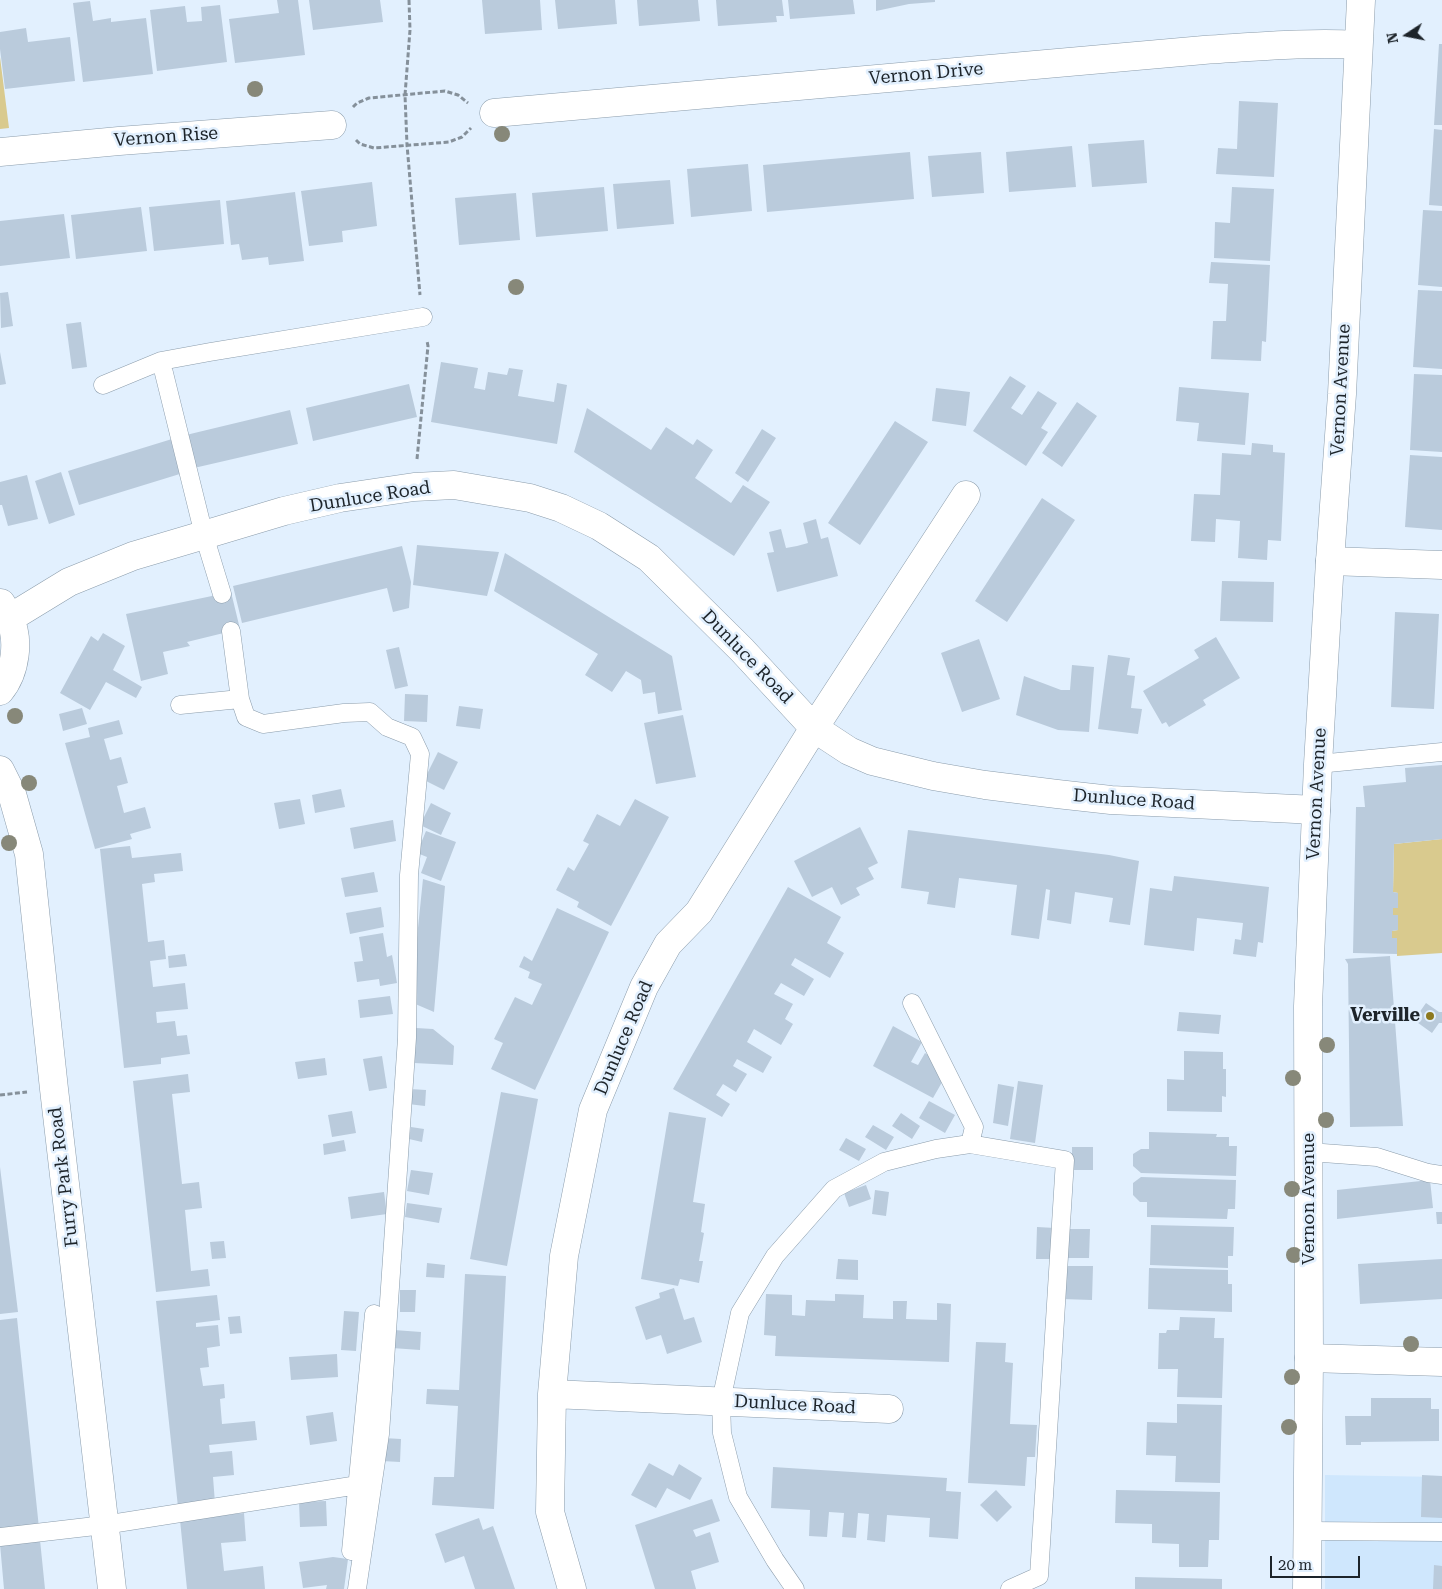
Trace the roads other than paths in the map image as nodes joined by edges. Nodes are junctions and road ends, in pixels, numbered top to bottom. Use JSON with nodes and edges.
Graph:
{"nodes":[{"id":1,"x":1361,"y":0,"type":"edge"},
{"id":2,"x":1358,"y":45,"type":"junction"},
{"id":3,"x":494,"y":113,"type":"road end"},
{"id":4,"x":332,"y":125,"type":"road end"},
{"id":5,"x":0,"y":152,"type":"edge"},
{"id":6,"x":423,"y":317,"type":"road end"},
{"id":7,"x":161,"y":361,"type":"junction"},
{"id":8,"x":103,"y":386,"type":"dead end"},
{"id":9,"x":966,"y":495,"type":"dead end"},
{"id":10,"x":204,"y":535,"type":"junction"},
{"id":11,"x":1330,"y":561,"type":"junction"},
{"id":12,"x":1442,"y":565,"type":"edge"},
{"id":13,"x":222,"y":594,"type":"dead end"},
{"id":14,"x":5,"y":610,"type":"edge"},
{"id":15,"x":231,"y":631,"type":"dead end"},
{"id":16,"x":0,"y":691,"type":"edge"},
{"id":17,"x":240,"y":699,"type":"junction"},
{"id":18,"x":180,"y":705,"type":"dead end"},
{"id":19,"x":814,"y":728,"type":"junction"},
{"id":20,"x":1442,"y":752,"type":"edge"},
{"id":21,"x":1318,"y":764,"type":"junction"},
{"id":22,"x":0,"y":770,"type":"edge"},
{"id":23,"x":1316,"y":810,"type":"junction"},
{"id":24,"x":912,"y":1004,"type":"dead end"},
{"id":25,"x":970,"y":1144,"type":"junction"},
{"id":26,"x":1309,"y":1152,"type":"junction"},
{"id":27,"x":1442,"y":1175,"type":"edge"},
{"id":28,"x":374,"y":1314,"type":"dead end"},
{"id":29,"x":1310,"y":1358,"type":"junction"},
{"id":30,"x":1442,"y":1362,"type":"edge"},
{"id":31,"x":552,"y":1394,"type":"junction"},
{"id":32,"x":721,"y":1401,"type":"junction"},
{"id":33,"x":889,"y":1409,"type":"dead end"},
{"id":34,"x":358,"y":1485,"type":"junction"},
{"id":35,"x":104,"y":1525,"type":"junction"},
{"id":36,"x":1307,"y":1531,"type":"junction"},
{"id":37,"x":1442,"y":1532,"type":"edge"},
{"id":38,"x":0,"y":1537,"type":"edge"},
{"id":39,"x":112,"y":1589,"type":"edge"},
{"id":40,"x":347,"y":1589,"type":"edge"},
{"id":41,"x":357,"y":1589,"type":"edge"},
{"id":42,"x":572,"y":1589,"type":"edge"},
{"id":43,"x":795,"y":1589,"type":"edge"},
{"id":44,"x":1010,"y":1589,"type":"edge"},
{"id":45,"x":1307,"y":1589,"type":"edge"}],
"edges":[{"from":1,"to":2,"type":"street","name":"Vernon Avenue"},
{"from":2,"to":3,"type":"street","name":"Vernon Drive"},
{"from":2,"to":11,"type":"street","name":"Vernon Avenue"},
{"from":4,"to":5,"type":"street","name":"Vernon Rise"},
{"from":6,"to":7,"type":"lane"},
{"from":7,"to":8,"type":"lane"},
{"from":7,"to":10,"type":"lane"},
{"from":9,"to":19,"type":"street","name":"Dunluce Road"},
{"from":10,"to":13,"type":"lane"},
{"from":10,"to":14,"type":"street","name":"Dunluce Road"},
{"from":10,"to":19,"type":"street","name":"Dunluce Road"},
{"from":11,"to":12,"type":"street"},
{"from":11,"to":21,"type":"street","name":"Vernon Avenue"},
{"from":14,"to":16,"type":"street"},
{"from":15,"to":17,"type":"lane"},
{"from":17,"to":18,"type":"lane"},
{"from":17,"to":41,"type":"lane"},
{"from":19,"to":23,"type":"street","name":"Dunluce Road"},
{"from":19,"to":31,"type":"street","name":"Dunluce Road"},
{"from":20,"to":21,"type":"lane"},
{"from":21,"to":23,"type":"street","name":"Vernon Avenue"},
{"from":22,"to":35,"type":"street","name":"Furry Park Road"},
{"from":23,"to":26,"type":"street","name":"Vernon Avenue"},
{"from":24,"to":25,"type":"lane"},
{"from":25,"to":32,"type":"lane"},
{"from":25,"to":44,"type":"lane"},
{"from":26,"to":27,"type":"lane"},
{"from":26,"to":29,"type":"street","name":"Vernon Avenue"},
{"from":28,"to":34,"type":"lane"},
{"from":29,"to":30,"type":"street"},
{"from":29,"to":36,"type":"street","name":"Vernon Avenue"},
{"from":31,"to":32,"type":"street","name":"Dunluce Road"},
{"from":31,"to":42,"type":"street","name":"Dunluce Road"},
{"from":32,"to":33,"type":"street","name":"Dunluce Road"},
{"from":32,"to":43,"type":"lane"},
{"from":34,"to":35,"type":"lane"},
{"from":34,"to":40,"type":"lane"},
{"from":35,"to":38,"type":"lane"},
{"from":35,"to":39,"type":"street","name":"Furry Park Road"},
{"from":36,"to":37,"type":"lane"},
{"from":36,"to":45,"type":"street","name":"Vernon Avenue"}]}
